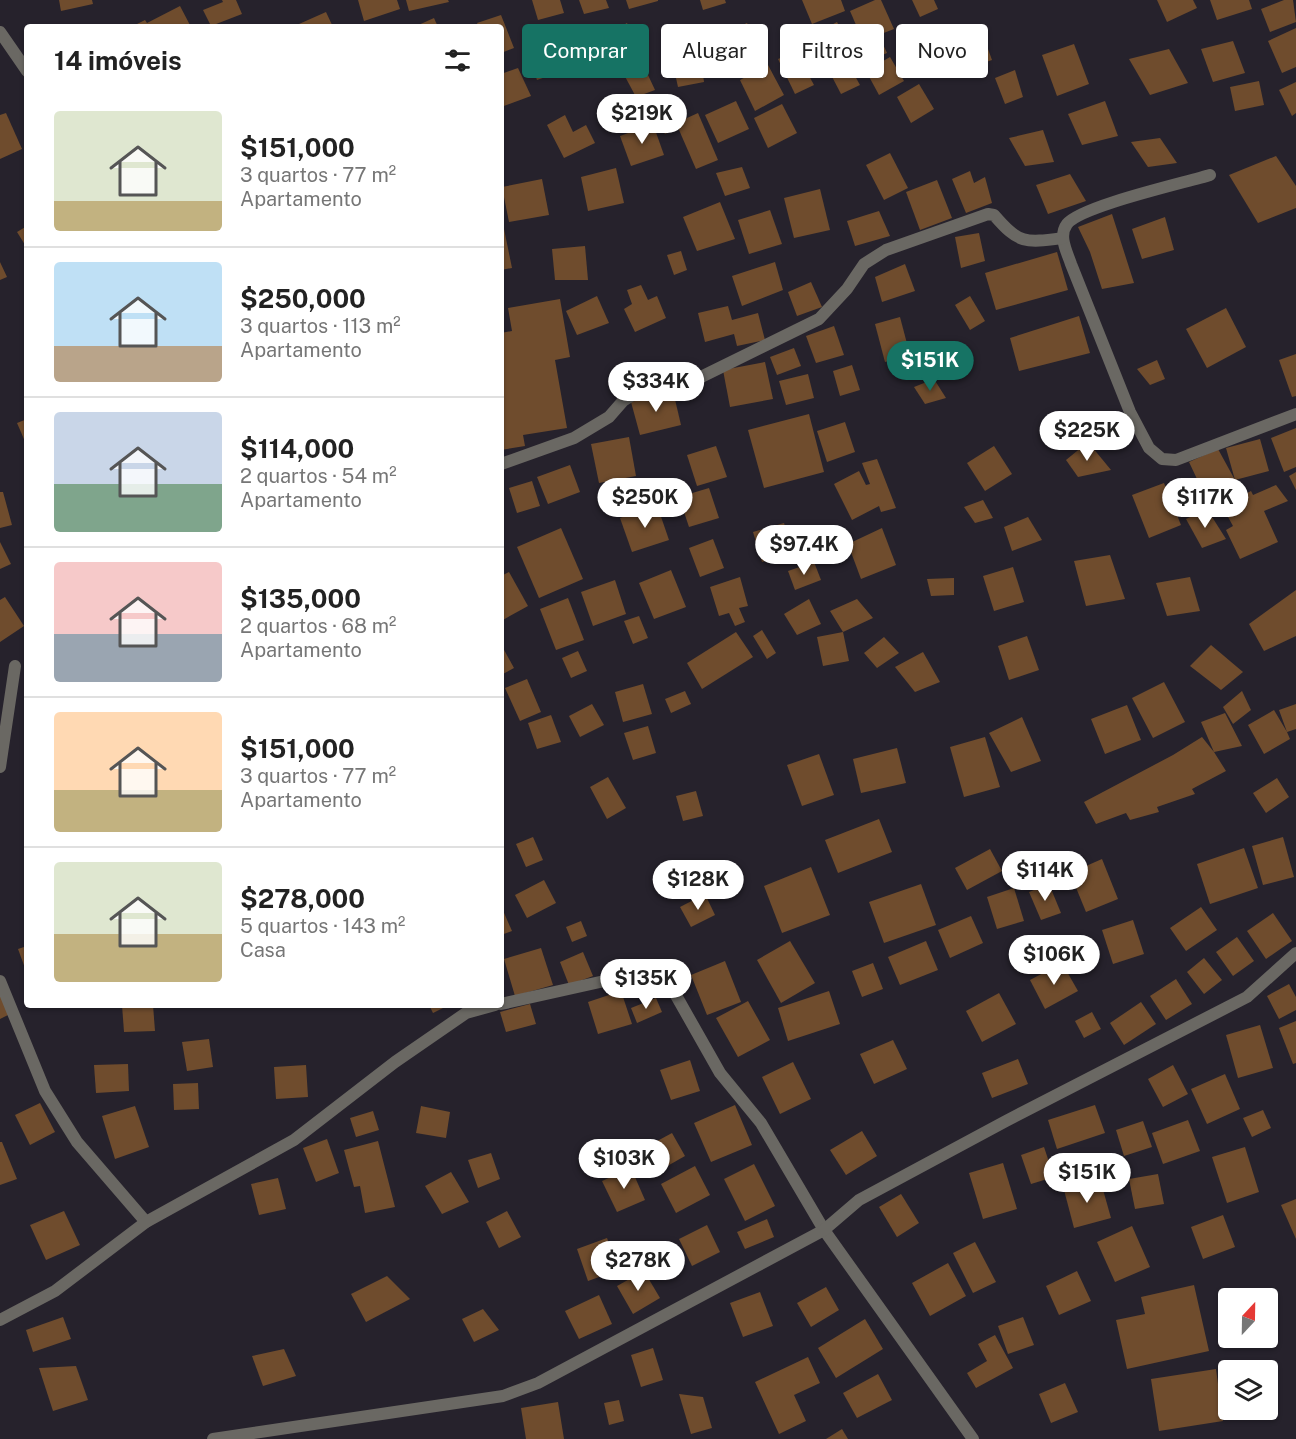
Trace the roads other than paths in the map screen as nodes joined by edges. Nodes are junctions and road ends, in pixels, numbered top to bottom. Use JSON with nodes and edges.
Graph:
{"nodes":[{"id":1,"x":0,"y":32,"type":"edge"},
{"id":2,"x":24,"y":67,"type":"edge"},
{"id":3,"x":1210,"y":175,"type":"dead end"},
{"id":4,"x":1063,"y":238,"type":"junction"},
{"id":5,"x":1296,"y":414,"type":"edge"},
{"id":6,"x":504,"y":463,"type":"edge"},
{"id":7,"x":15,"y":666,"type":"dead end"},
{"id":8,"x":0,"y":767,"type":"edge"},
{"id":9,"x":1296,"y":953,"type":"edge"},
{"id":10,"x":0,"y":981,"type":"edge"},
{"id":11,"x":504,"y":1003,"type":"edge"},
{"id":12,"x":484,"y":1008,"type":"edge"},
{"id":13,"x":146,"y":1222,"type":"junction"},
{"id":14,"x":824,"y":1230,"type":"junction"},
{"id":15,"x":0,"y":1320,"type":"edge"},
{"id":16,"x":213,"y":1439,"type":"edge"},
{"id":17,"x":973,"y":1439,"type":"edge"}],
"edges":[{"from":1,"to":2,"type":"street"},
{"from":3,"to":4,"type":"street"},
{"from":4,"to":5,"type":"street"},
{"from":4,"to":6,"type":"street"},
{"from":7,"to":8,"type":"street"},
{"from":9,"to":14,"type":"street"},
{"from":10,"to":13,"type":"street"},
{"from":11,"to":14,"type":"street"},
{"from":12,"to":13,"type":"street"},
{"from":13,"to":15,"type":"street"},
{"from":14,"to":16,"type":"street"},
{"from":14,"to":17,"type":"street"}]}
